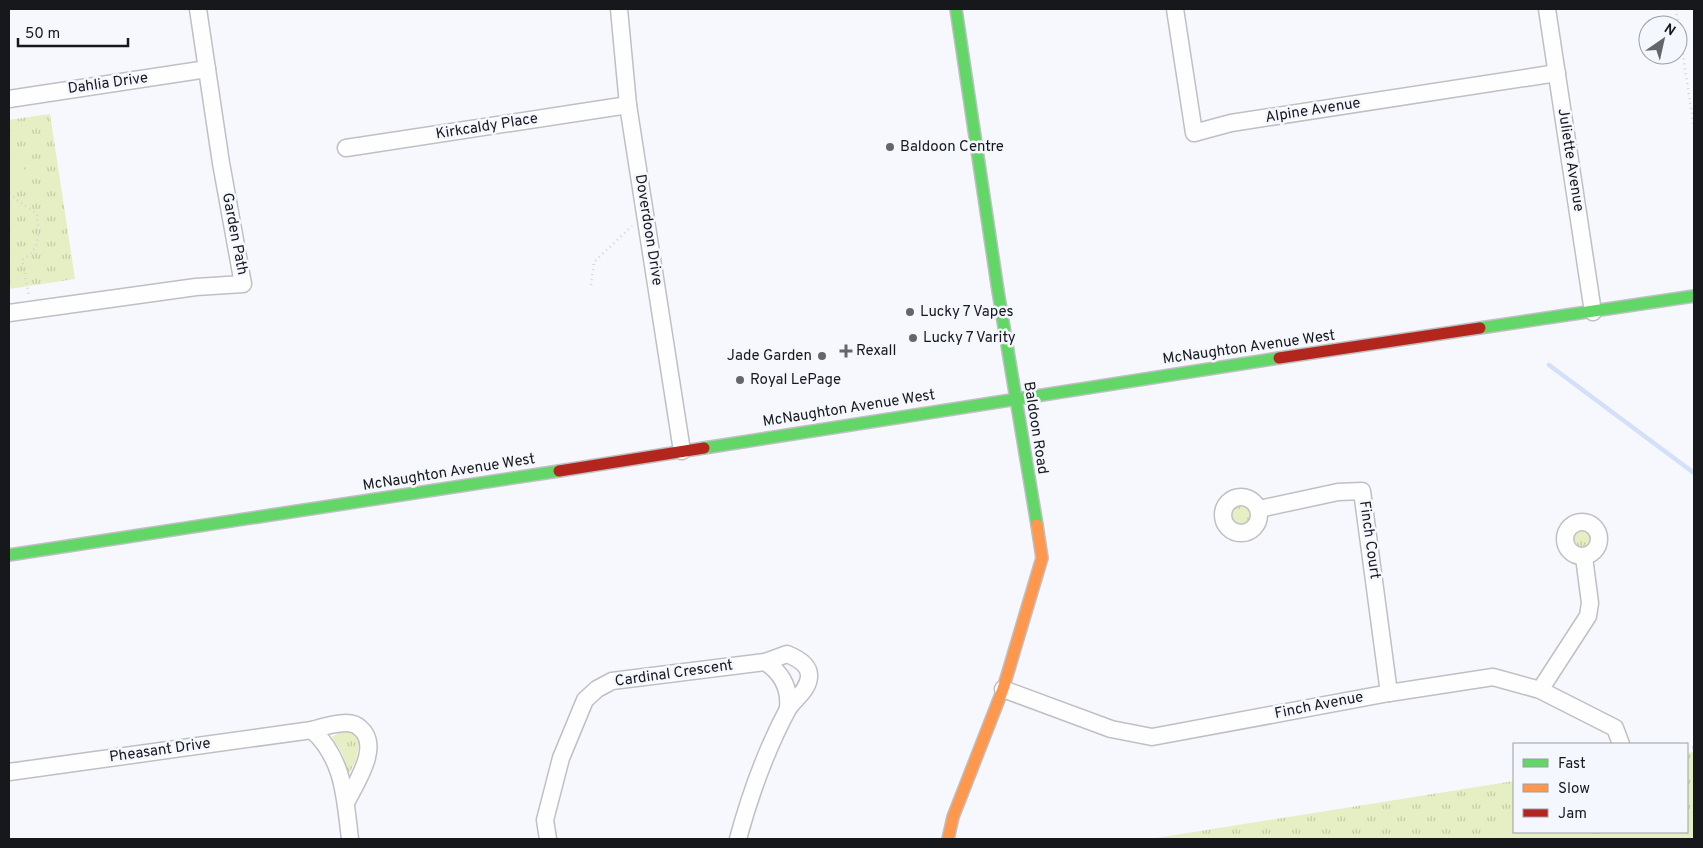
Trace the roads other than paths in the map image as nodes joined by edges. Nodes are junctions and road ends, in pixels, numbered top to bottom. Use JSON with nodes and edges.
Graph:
{"nodes":[{"id":1,"x":198,"y":9,"type":"edge"},
{"id":2,"x":619,"y":9,"type":"edge"},
{"id":3,"x":956,"y":9,"type":"edge"},
{"id":4,"x":1175,"y":9,"type":"edge"},
{"id":5,"x":1547,"y":9,"type":"edge"},
{"id":6,"x":207,"y":69,"type":"junction"},
{"id":7,"x":1556,"y":73,"type":"junction"},
{"id":8,"x":9,"y":99,"type":"edge"},
{"id":9,"x":628,"y":105,"type":"junction"},
{"id":10,"x":346,"y":148,"type":"dead end"},
{"id":11,"x":1694,"y":296,"type":"edge"},
{"id":12,"x":1593,"y":312,"type":"junction"},
{"id":13,"x":9,"y":313,"type":"edge"},
{"id":14,"x":1015,"y":398,"type":"junction"},
{"id":15,"x":682,"y":451,"type":"junction"},
{"id":16,"x":1258,"y":509,"type":"dead end"},
{"id":17,"x":9,"y":555,"type":"edge"},
{"id":18,"x":1584,"y":557,"type":"dead end"},
{"id":19,"x":765,"y":662,"type":"junction"},
{"id":20,"x":1003,"y":689,"type":"junction"},
{"id":21,"x":1540,"y":690,"type":"junction"},
{"id":22,"x":1389,"y":693,"type":"junction"},
{"id":23,"x":788,"y":708,"type":"junction"},
{"id":24,"x":312,"y":730,"type":"junction"},
{"id":25,"x":1621,"y":743,"type":"edge"},
{"id":26,"x":9,"y":772,"type":"edge"},
{"id":27,"x":346,"y":803,"type":"junction"},
{"id":28,"x":350,"y":839,"type":"edge"},
{"id":29,"x":548,"y":839,"type":"edge"},
{"id":30,"x":738,"y":839,"type":"edge"},
{"id":31,"x":948,"y":839,"type":"edge"}],
"edges":[{"from":1,"to":6,"type":"street","name":"Garden Path"},
{"from":2,"to":9,"type":"street","name":"Doverdoon Drive"},
{"from":3,"to":14,"type":"main road","name":"Baldoon Road"},
{"from":4,"to":7,"type":"street","name":"Alpine Avenue"},
{"from":5,"to":7,"type":"street","name":"Juliette Avenue"},
{"from":6,"to":8,"type":"street","name":"Dahlia Drive"},
{"from":6,"to":13,"type":"street","name":"Garden Path"},
{"from":7,"to":12,"type":"street","name":"Juliette Avenue"},
{"from":9,"to":10,"type":"street","name":"Kirkcaldy Place"},
{"from":9,"to":15,"type":"street","name":"Doverdoon Drive"},
{"from":11,"to":12,"type":"main road","name":"McNaughton Avenue West"},
{"from":12,"to":14,"type":"main road","name":"McNaughton Avenue West"},
{"from":14,"to":15,"type":"main road","name":"McNaughton Avenue West"},
{"from":14,"to":20,"type":"main road","name":"Baldoon Road"},
{"from":15,"to":17,"type":"main road","name":"McNaughton Avenue West"},
{"from":16,"to":22,"type":"street","name":"Finch Court"},
{"from":18,"to":21,"type":"street"},
{"from":19,"to":23,"type":"street"},
{"from":19,"to":23,"type":"street","name":"Cardinal Crescent"},
{"from":19,"to":29,"type":"street","name":"Cardinal Crescent"},
{"from":20,"to":22,"type":"street","name":"Finch Avenue"},
{"from":20,"to":31,"type":"main road","name":"Baldoon Road"},
{"from":21,"to":22,"type":"street","name":"Finch Avenue"},
{"from":21,"to":25,"type":"street","name":"Finch Avenue"},
{"from":23,"to":30,"type":"street","name":"Cardinal Crescent"},
{"from":24,"to":26,"type":"street","name":"Pheasant Drive"},
{"from":24,"to":27,"type":"street"},
{"from":24,"to":27,"type":"street","name":"Pheasant Drive"},
{"from":27,"to":28,"type":"street"}]}
